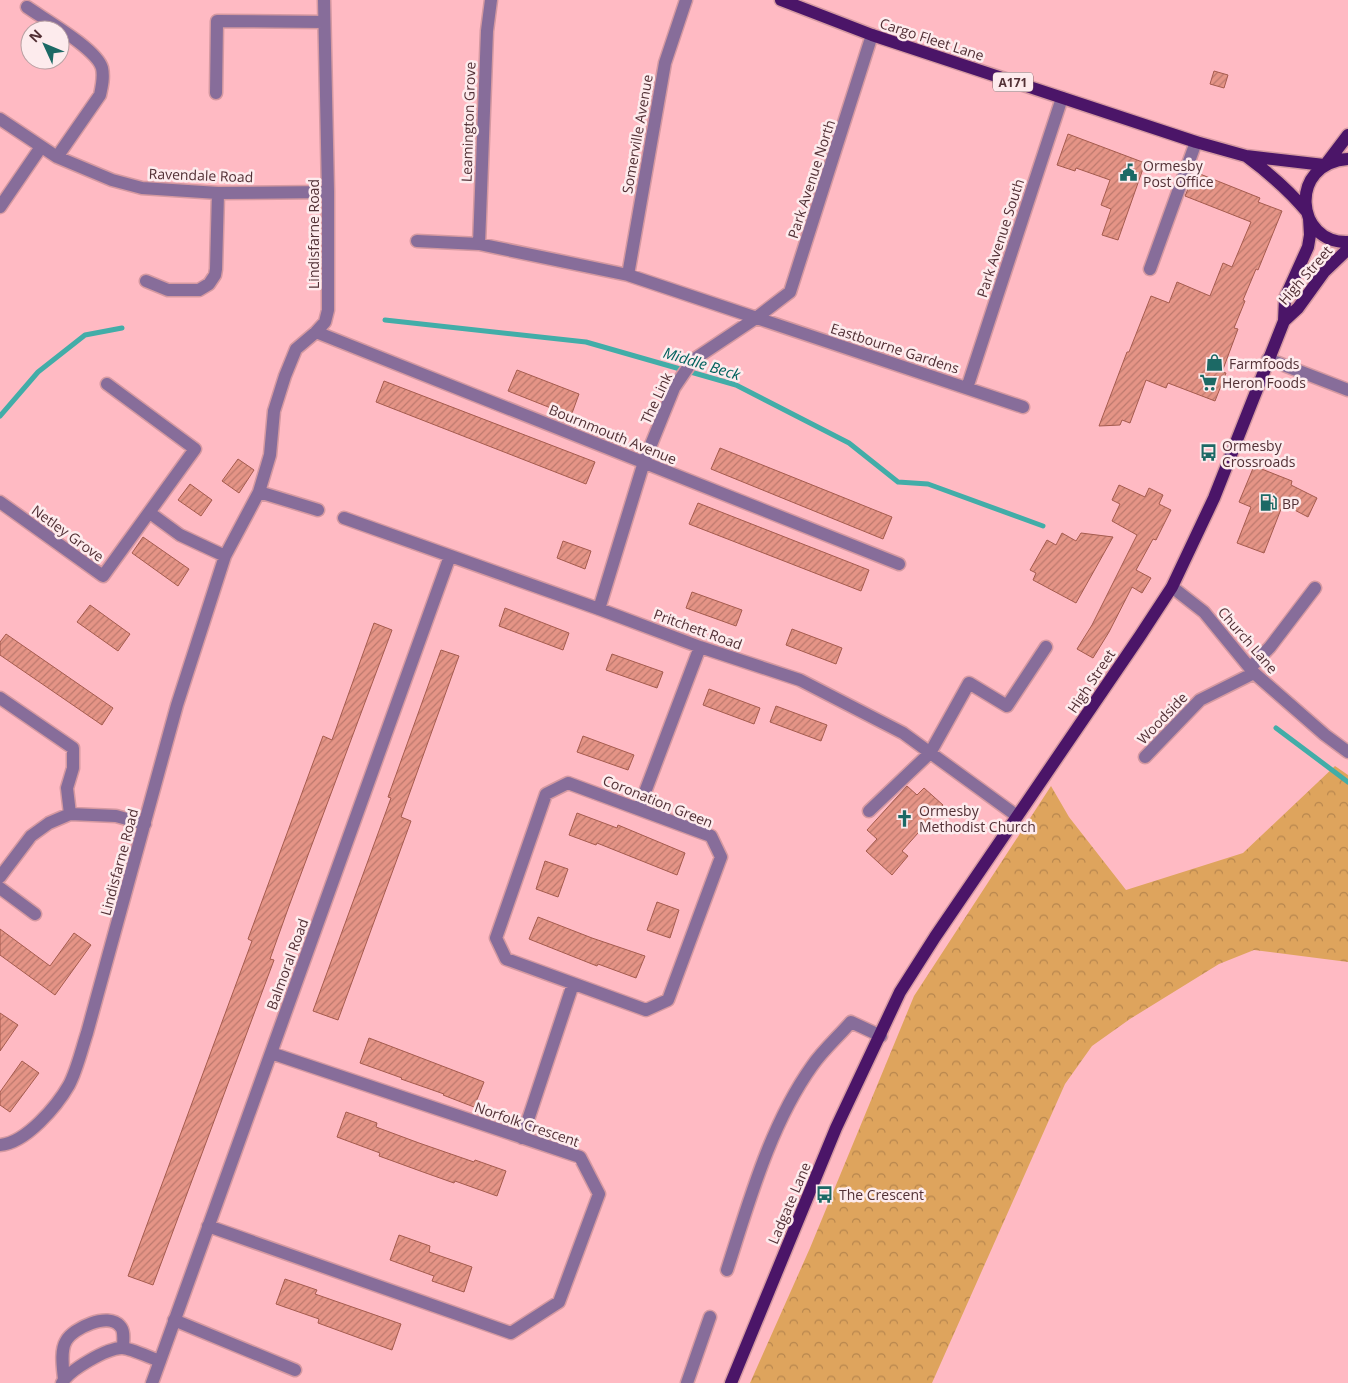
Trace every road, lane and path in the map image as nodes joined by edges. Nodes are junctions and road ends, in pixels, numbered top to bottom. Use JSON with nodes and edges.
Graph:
{"nodes":[{"id":1,"x":324,"y":0,"type":"edge"},
{"id":2,"x":491,"y":0,"type":"edge"},
{"id":3,"x":686,"y":0,"type":"edge"},
{"id":4,"x":781,"y":0,"type":"edge"},
{"id":5,"x":27,"y":7,"type":"dead end"},
{"id":6,"x":324,"y":22,"type":"junction"},
{"id":7,"x":872,"y":35,"type":"junction"},
{"id":8,"x":216,"y":93,"type":"dead end"},
{"id":9,"x":1062,"y":98,"type":"junction"},
{"id":10,"x":0,"y":119,"type":"edge"},
{"id":11,"x":1348,"y":135,"type":"edge"},
{"id":12,"x":1196,"y":142,"type":"junction"},
{"id":13,"x":41,"y":147,"type":"junction"},
{"id":14,"x":1246,"y":156,"type":"junction"},
{"id":15,"x":57,"y":157,"type":"junction"},
{"id":16,"x":1348,"y":159,"type":"edge"},
{"id":17,"x":1325,"y":165,"type":"junction"},
{"id":18,"x":328,"y":192,"type":"junction"},
{"id":19,"x":218,"y":193,"type":"junction"},
{"id":20,"x":0,"y":207,"type":"edge"},
{"id":21,"x":1308,"y":215,"type":"junction"},
{"id":22,"x":417,"y":241,"type":"dead end"},
{"id":23,"x":1348,"y":242,"type":"edge"},
{"id":24,"x":479,"y":244,"type":"junction"},
{"id":25,"x":1348,"y":249,"type":"edge"},
{"id":26,"x":1150,"y":268,"type":"dead end"},
{"id":27,"x":628,"y":275,"type":"junction"},
{"id":28,"x":146,"y":281,"type":"dead end"},
{"id":29,"x":756,"y":318,"type":"junction"},
{"id":30,"x":1284,"y":321,"type":"junction"},
{"id":31,"x":316,"y":332,"type":"junction"},
{"id":32,"x":1268,"y":359,"type":"junction"},
{"id":33,"x":107,"y":384,"type":"dead end"},
{"id":34,"x":967,"y":388,"type":"junction"},
{"id":35,"x":1348,"y":390,"type":"edge"},
{"id":36,"x":1024,"y":407,"type":"dead end"},
{"id":37,"x":644,"y":462,"type":"junction"},
{"id":38,"x":259,"y":492,"type":"junction"},
{"id":39,"x":0,"y":502,"type":"edge"},
{"id":40,"x":318,"y":510,"type":"dead end"},
{"id":41,"x":150,"y":513,"type":"junction"},
{"id":42,"x":344,"y":518,"type":"dead end"},
{"id":43,"x":226,"y":556,"type":"junction"},
{"id":44,"x":450,"y":556,"type":"junction"},
{"id":45,"x":898,"y":564,"type":"dead end"},
{"id":46,"x":1172,"y":587,"type":"junction"},
{"id":47,"x":1315,"y":588,"type":"dead end"},
{"id":48,"x":599,"y":609,"type":"junction"},
{"id":49,"x":700,"y":647,"type":"junction"},
{"id":50,"x":1046,"y":647,"type":"dead end"},
{"id":51,"x":1252,"y":670,"type":"junction"},
{"id":52,"x":0,"y":698,"type":"edge"},
{"id":53,"x":1348,"y":752,"type":"edge"},
{"id":54,"x":930,"y":754,"type":"junction"},
{"id":55,"x":1145,"y":757,"type":"dead end"},
{"id":56,"x":639,"y":808,"type":"junction"},
{"id":57,"x":869,"y":811,"type":"dead end"},
{"id":58,"x":70,"y":814,"type":"junction"},
{"id":59,"x":1017,"y":816,"type":"junction"},
{"id":60,"x":145,"y":824,"type":"junction"},
{"id":61,"x":0,"y":877,"type":"edge"},
{"id":62,"x":0,"y":888,"type":"edge"},
{"id":63,"x":35,"y":914,"type":"dead end"},
{"id":64,"x":573,"y":984,"type":"junction"},
{"id":65,"x":881,"y":1036,"type":"junction"},
{"id":66,"x":271,"y":1052,"type":"junction"},
{"id":67,"x":522,"y":1138,"type":"junction"},
{"id":68,"x":0,"y":1145,"type":"edge"},
{"id":69,"x":208,"y":1226,"type":"junction"},
{"id":70,"x":727,"y":1270,"type":"dead end"},
{"id":71,"x":710,"y":1317,"type":"dead end"},
{"id":72,"x":174,"y":1320,"type":"junction"},
{"id":73,"x":123,"y":1348,"type":"junction"},
{"id":74,"x":160,"y":1361,"type":"junction"},
{"id":75,"x":295,"y":1370,"type":"dead end"},
{"id":76,"x":63,"y":1381,"type":"edge"},
{"id":77,"x":152,"y":1383,"type":"edge"},
{"id":78,"x":687,"y":1383,"type":"edge"},
{"id":79,"x":730,"y":1383,"type":"edge"}],
"edges":[{"from":1,"to":6,"type":"street","name":"Lindisfarne Road"},
{"from":2,"to":24,"type":"street","name":"Leamington Grove"},
{"from":3,"to":27,"type":"street","name":"Somerville Avenue"},
{"from":4,"to":7,"type":"main road","name":"Cargo Fleet Lane","number":"A171"},
{"from":5,"to":15,"type":"street"},
{"from":6,"to":8,"type":"street"},
{"from":6,"to":18,"type":"street","name":"Lindisfarne Road"},
{"from":7,"to":9,"type":"main road","name":"Cargo Fleet Lane","number":"A171"},
{"from":7,"to":29,"type":"street","name":"Park Avenue North"},
{"from":9,"to":12,"type":"main road","name":"Cargo Fleet Lane","number":"A171"},
{"from":9,"to":34,"type":"street","name":"Park Avenue South"},
{"from":10,"to":13,"type":"street","name":"Ravendale Road"},
{"from":11,"to":17,"type":"main road","name":"High Street"},
{"from":12,"to":14,"type":"main road","name":"Cargo Fleet Lane","number":"A171"},
{"from":12,"to":26,"type":"street"},
{"from":13,"to":15,"type":"street","name":"Ravendale Road"},
{"from":13,"to":20,"type":"street"},
{"from":14,"to":17,"type":"main road","name":"Cargo Fleet Lane","number":"A171"},
{"from":14,"to":21,"type":"main road","name":"Cargo Fleet Lane","number":"A171"},
{"from":15,"to":19,"type":"street","name":"Ravendale Road"},
{"from":16,"to":17,"type":"main road","number":"A171"},
{"from":17,"to":21,"type":"main road","name":"High Street"},
{"from":18,"to":19,"type":"street","name":"Ravendale Road"},
{"from":18,"to":31,"type":"street","name":"Lindisfarne Road"},
{"from":19,"to":28,"type":"street"},
{"from":21,"to":23,"type":"main road","number":"A171"},
{"from":21,"to":30,"type":"main road","name":"High Street"},
{"from":22,"to":24,"type":"street"},
{"from":24,"to":27,"type":"street"},
{"from":25,"to":30,"type":"main road","name":"High Street"},
{"from":27,"to":29,"type":"street","name":"Eastbourne Gardens"},
{"from":29,"to":34,"type":"street","name":"Eastbourne Gardens"},
{"from":29,"to":37,"type":"street","name":"The Link"},
{"from":30,"to":32,"type":"main road","name":"High Street"},
{"from":31,"to":37,"type":"street","name":"Bournmouth Avenue"},
{"from":31,"to":38,"type":"street","name":"Lindisfarne Road"},
{"from":32,"to":35,"type":"street"},
{"from":32,"to":46,"type":"main road","name":"High Street"},
{"from":33,"to":41,"type":"street","name":"Netley Grove"},
{"from":34,"to":36,"type":"street","name":"Eastbourne Gardens"},
{"from":37,"to":45,"type":"street","name":"Bournmouth Avenue"},
{"from":37,"to":48,"type":"street","name":"The Link"},
{"from":38,"to":40,"type":"street"},
{"from":38,"to":43,"type":"street","name":"Lindisfarne Road"},
{"from":39,"to":41,"type":"street","name":"Netley Grove"},
{"from":41,"to":43,"type":"street"},
{"from":42,"to":44,"type":"street","name":"Pritchett Road"},
{"from":43,"to":60,"type":"street","name":"Lindisfarne Road"},
{"from":44,"to":48,"type":"street","name":"Pritchett Road"},
{"from":44,"to":66,"type":"street","name":"Balmoral Road"},
{"from":46,"to":51,"type":"street","name":"Church Lane"},
{"from":46,"to":59,"type":"main road","name":"High Street"},
{"from":47,"to":51,"type":"street","name":"Woodside"},
{"from":48,"to":49,"type":"street","name":"Pritchett Road"},
{"from":49,"to":54,"type":"street","name":"Pritchett Road"},
{"from":49,"to":56,"type":"street"},
{"from":50,"to":54,"type":"street"},
{"from":51,"to":53,"type":"street","name":"Church Lane"},
{"from":51,"to":55,"type":"street","name":"Woodside"},
{"from":52,"to":58,"type":"street"},
{"from":54,"to":57,"type":"street"},
{"from":54,"to":59,"type":"street","name":"Pritchett Road"},
{"from":56,"to":64,"type":"street","name":"Coronation Green"},
{"from":56,"to":64,"type":"street","name":"Coronation Green"},
{"from":58,"to":60,"type":"street"},
{"from":58,"to":61,"type":"street"},
{"from":59,"to":65,"type":"main road","name":"High Street"},
{"from":60,"to":68,"type":"street","name":"Lindisfarne Road"},
{"from":62,"to":63,"type":"street"},
{"from":64,"to":67,"type":"street"},
{"from":65,"to":70,"type":"street"},
{"from":65,"to":79,"type":"main road","name":"Ladgate Lane"},
{"from":66,"to":67,"type":"street","name":"Norfolk Crescent"},
{"from":66,"to":69,"type":"street","name":"Balmoral Road"},
{"from":67,"to":69,"type":"street","name":"Norfolk Crescent"},
{"from":69,"to":72,"type":"street","name":"Balmoral Road"},
{"from":71,"to":78,"type":"street"},
{"from":72,"to":74,"type":"street","name":"Balmoral Road"},
{"from":72,"to":75,"type":"street"},
{"from":73,"to":74,"type":"street"},
{"from":73,"to":76,"type":"street"},
{"from":73,"to":76,"type":"street"},
{"from":74,"to":77,"type":"street","name":"Balmoral Road"}]}
